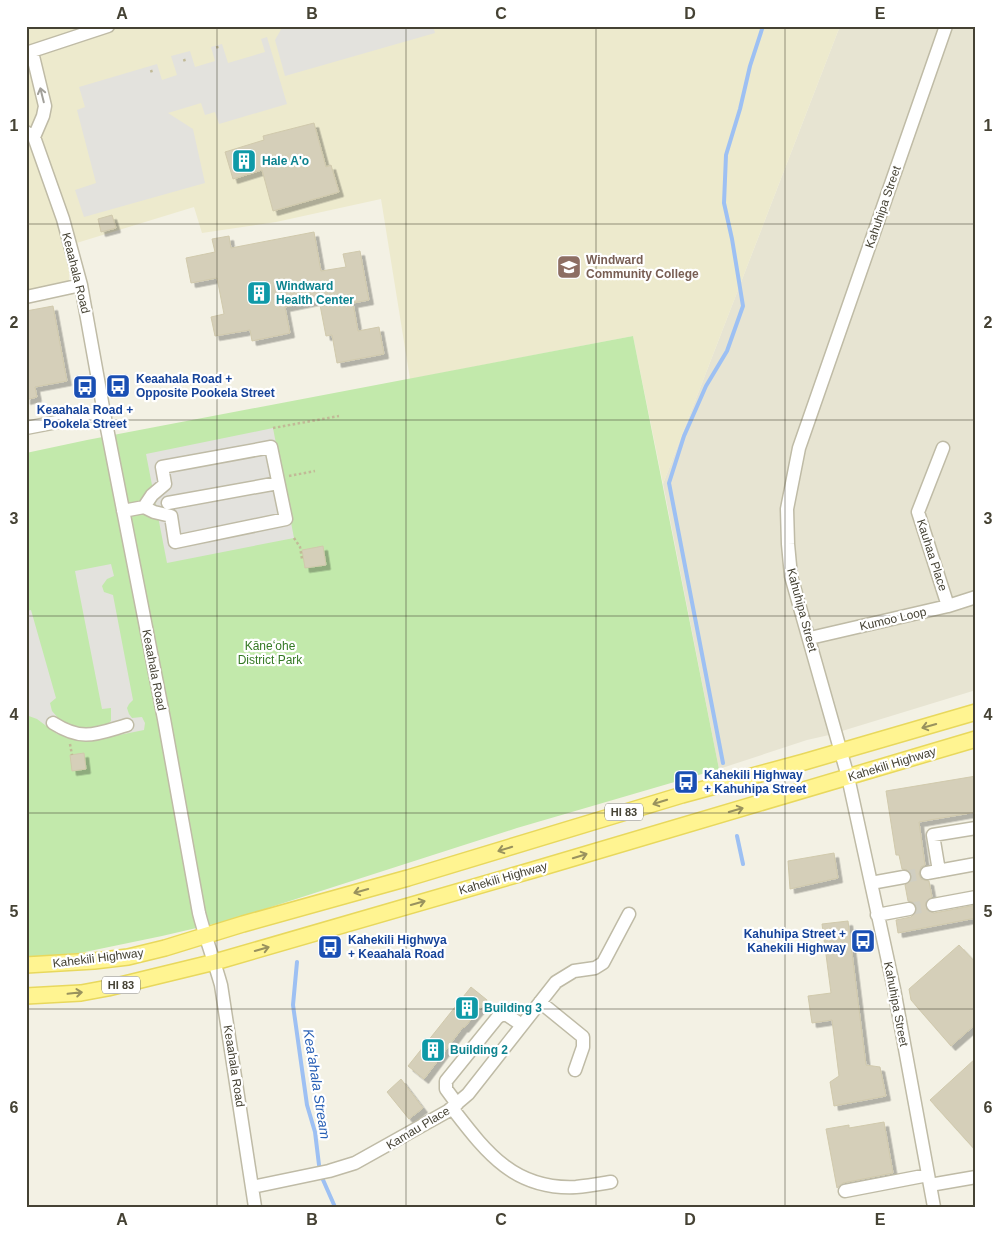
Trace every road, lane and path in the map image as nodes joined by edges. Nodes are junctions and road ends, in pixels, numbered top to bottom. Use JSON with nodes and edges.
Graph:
{"nodes":[{"id":1,"x":108,"y":26,"type":"edge"},
{"id":2,"x":946,"y":26,"type":"edge"},
{"id":3,"x":29,"y":52,"type":"edge"},
{"id":4,"x":30,"y":134,"type":"edge"},
{"id":5,"x":81,"y":285,"type":"junction"},
{"id":6,"x":26,"y":297,"type":"edge"},
{"id":7,"x":104,"y":413,"type":"junction"},
{"id":8,"x":339,"y":416,"type":"dead end"},
{"id":9,"x":26,"y":428,"type":"edge"},
{"id":10,"x":273,"y":428,"type":"dead end"},
{"id":11,"x":943,"y":448,"type":"dead end"},
{"id":12,"x":315,"y":471,"type":"dead end"},
{"id":13,"x":280,"y":480,"type":"junction"},
{"id":14,"x":164,"y":484,"type":"junction"},
{"id":15,"x":144,"y":507,"type":"junction"},
{"id":16,"x":170,"y":510,"type":"junction"},
{"id":17,"x":123,"y":511,"type":"junction"},
{"id":18,"x":294,"y":538,"type":"dead end"},
{"id":19,"x":304,"y":559,"type":"dead end"},
{"id":20,"x":976,"y":597,"type":"edge"},
{"id":21,"x":948,"y":606,"type":"junction"},
{"id":22,"x":810,"y":638,"type":"junction"},
{"id":23,"x":976,"y":712,"type":"edge"},
{"id":24,"x":53,"y":723,"type":"dead end"},
{"id":25,"x":127,"y":725,"type":"dead end"},
{"id":26,"x":976,"y":739,"type":"edge"},
{"id":27,"x":842,"y":750,"type":"junction"},
{"id":28,"x":848,"y":777,"type":"junction"},
{"id":29,"x":976,"y":828,"type":"edge"},
{"id":30,"x":976,"y":864,"type":"edge"},
{"id":31,"x":904,"y":877,"type":"tunnel mouth"},
{"id":32,"x":871,"y":883,"type":"junction"},
{"id":33,"x":976,"y":897,"type":"edge"},
{"id":34,"x":933,"y":905,"type":"tunnel mouth"},
{"id":35,"x":910,"y":910,"type":"tunnel mouth"},
{"id":36,"x":629,"y":914,"type":"dead end"},
{"id":37,"x":877,"y":915,"type":"junction"},
{"id":38,"x":205,"y":936,"type":"junction"},
{"id":39,"x":215,"y":962,"type":"junction"},
{"id":40,"x":26,"y":965,"type":"edge"},
{"id":41,"x":26,"y":996,"type":"edge"},
{"id":42,"x":540,"y":1002,"type":"junction"},
{"id":43,"x":522,"y":1025,"type":"junction"},
{"id":44,"x":575,"y":1070,"type":"dead end"},
{"id":45,"x":454,"y":1106,"type":"junction"},
{"id":46,"x":976,"y":1177,"type":"edge"},
{"id":47,"x":929,"y":1180,"type":"junction"},
{"id":48,"x":611,"y":1182,"type":"dead end"},
{"id":49,"x":252,"y":1187,"type":"junction"},
{"id":50,"x":845,"y":1191,"type":"dead end"},
{"id":51,"x":255,"y":1207,"type":"edge"},
{"id":52,"x":934,"y":1207,"type":"edge"}],
"edges":[{"from":1,"to":3,"type":"street"},
{"from":2,"to":22,"type":"street","name":"Kahuhipa Street"},
{"from":4,"to":3,"type":"street","name":"Keaahala Road","one_way":true},
{"from":4,"to":5,"type":"street","name":"Keaahala Road"},
{"from":5,"to":6,"type":"street"},
{"from":5,"to":7,"type":"street","name":"Keaahala Road"},
{"from":7,"to":9,"type":"street"},
{"from":7,"to":17,"type":"street","name":"Keaahala Road"},
{"from":8,"to":10,"type":"path"},
{"from":11,"to":21,"type":"street","name":"Kauhaa Place"},
{"from":12,"to":13,"type":"path"},
{"from":13,"to":14,"type":"street"},
{"from":13,"to":16,"type":"street"},
{"from":13,"to":16,"type":"street"},
{"from":14,"to":15,"type":"street"},
{"from":14,"to":16,"type":"street"},
{"from":15,"to":16,"type":"street"},
{"from":15,"to":17,"type":"street"},
{"from":17,"to":38,"type":"street","name":"Keaahala Road"},
{"from":18,"to":19,"type":"path"},
{"from":20,"to":21,"type":"street","name":"Kumoo Loop"},
{"from":21,"to":22,"type":"street","name":"Kumoo Loop"},
{"from":22,"to":27,"type":"street","name":"Kahuhipa Street"},
{"from":23,"to":27,"type":"main road","name":"Kahekili Highway","number":"HI 83","one_way":true},
{"from":24,"to":25,"type":"street"},
{"from":26,"to":28,"type":"main road","name":"Kahekili Highway","number":"HI 83"},
{"from":27,"to":28,"type":"street","name":"Kahuhipa Street"},
{"from":27,"to":38,"type":"main road","name":"Kahekili Highway","number":"HI 83","one_way":true},
{"from":28,"to":32,"type":"street","name":"Kahuhipa Street"},
{"from":39,"to":28,"type":"main road","name":"Kahekili Highway","number":"HI 83","one_way":true},
{"from":29,"to":30,"type":"street"},
{"from":31,"to":32,"type":"street"},
{"from":32,"to":37,"type":"street","name":"Kahuhipa Street"},
{"from":33,"to":34,"type":"street"},
{"from":35,"to":37,"type":"street"},
{"from":36,"to":42,"type":"street","name":"Kamau Place"},
{"from":37,"to":47,"type":"street","name":"Kahuhipa Street"},
{"from":38,"to":39,"type":"street","name":"Keaahala Road"},
{"from":38,"to":40,"type":"main road","name":"Kahekili Highway","number":"HI 83"},
{"from":41,"to":39,"type":"main road","name":"Kahekili Highway","number":"HI 83","one_way":true},
{"from":39,"to":49,"type":"street","name":"Keaahala Road"},
{"from":42,"to":43,"type":"street","name":"Kamau Place"},
{"from":42,"to":44,"type":"street"},
{"from":43,"to":45,"type":"street","name":"Kamau Place"},
{"from":43,"to":45,"type":"street"},
{"from":45,"to":48,"type":"street"},
{"from":45,"to":49,"type":"street","name":"Kamau Place"},
{"from":46,"to":47,"type":"street"},
{"from":47,"to":50,"type":"street"},
{"from":47,"to":52,"type":"street","name":"Kahuhipa Street"},
{"from":49,"to":51,"type":"street","name":"Keaahala Road"}]}
